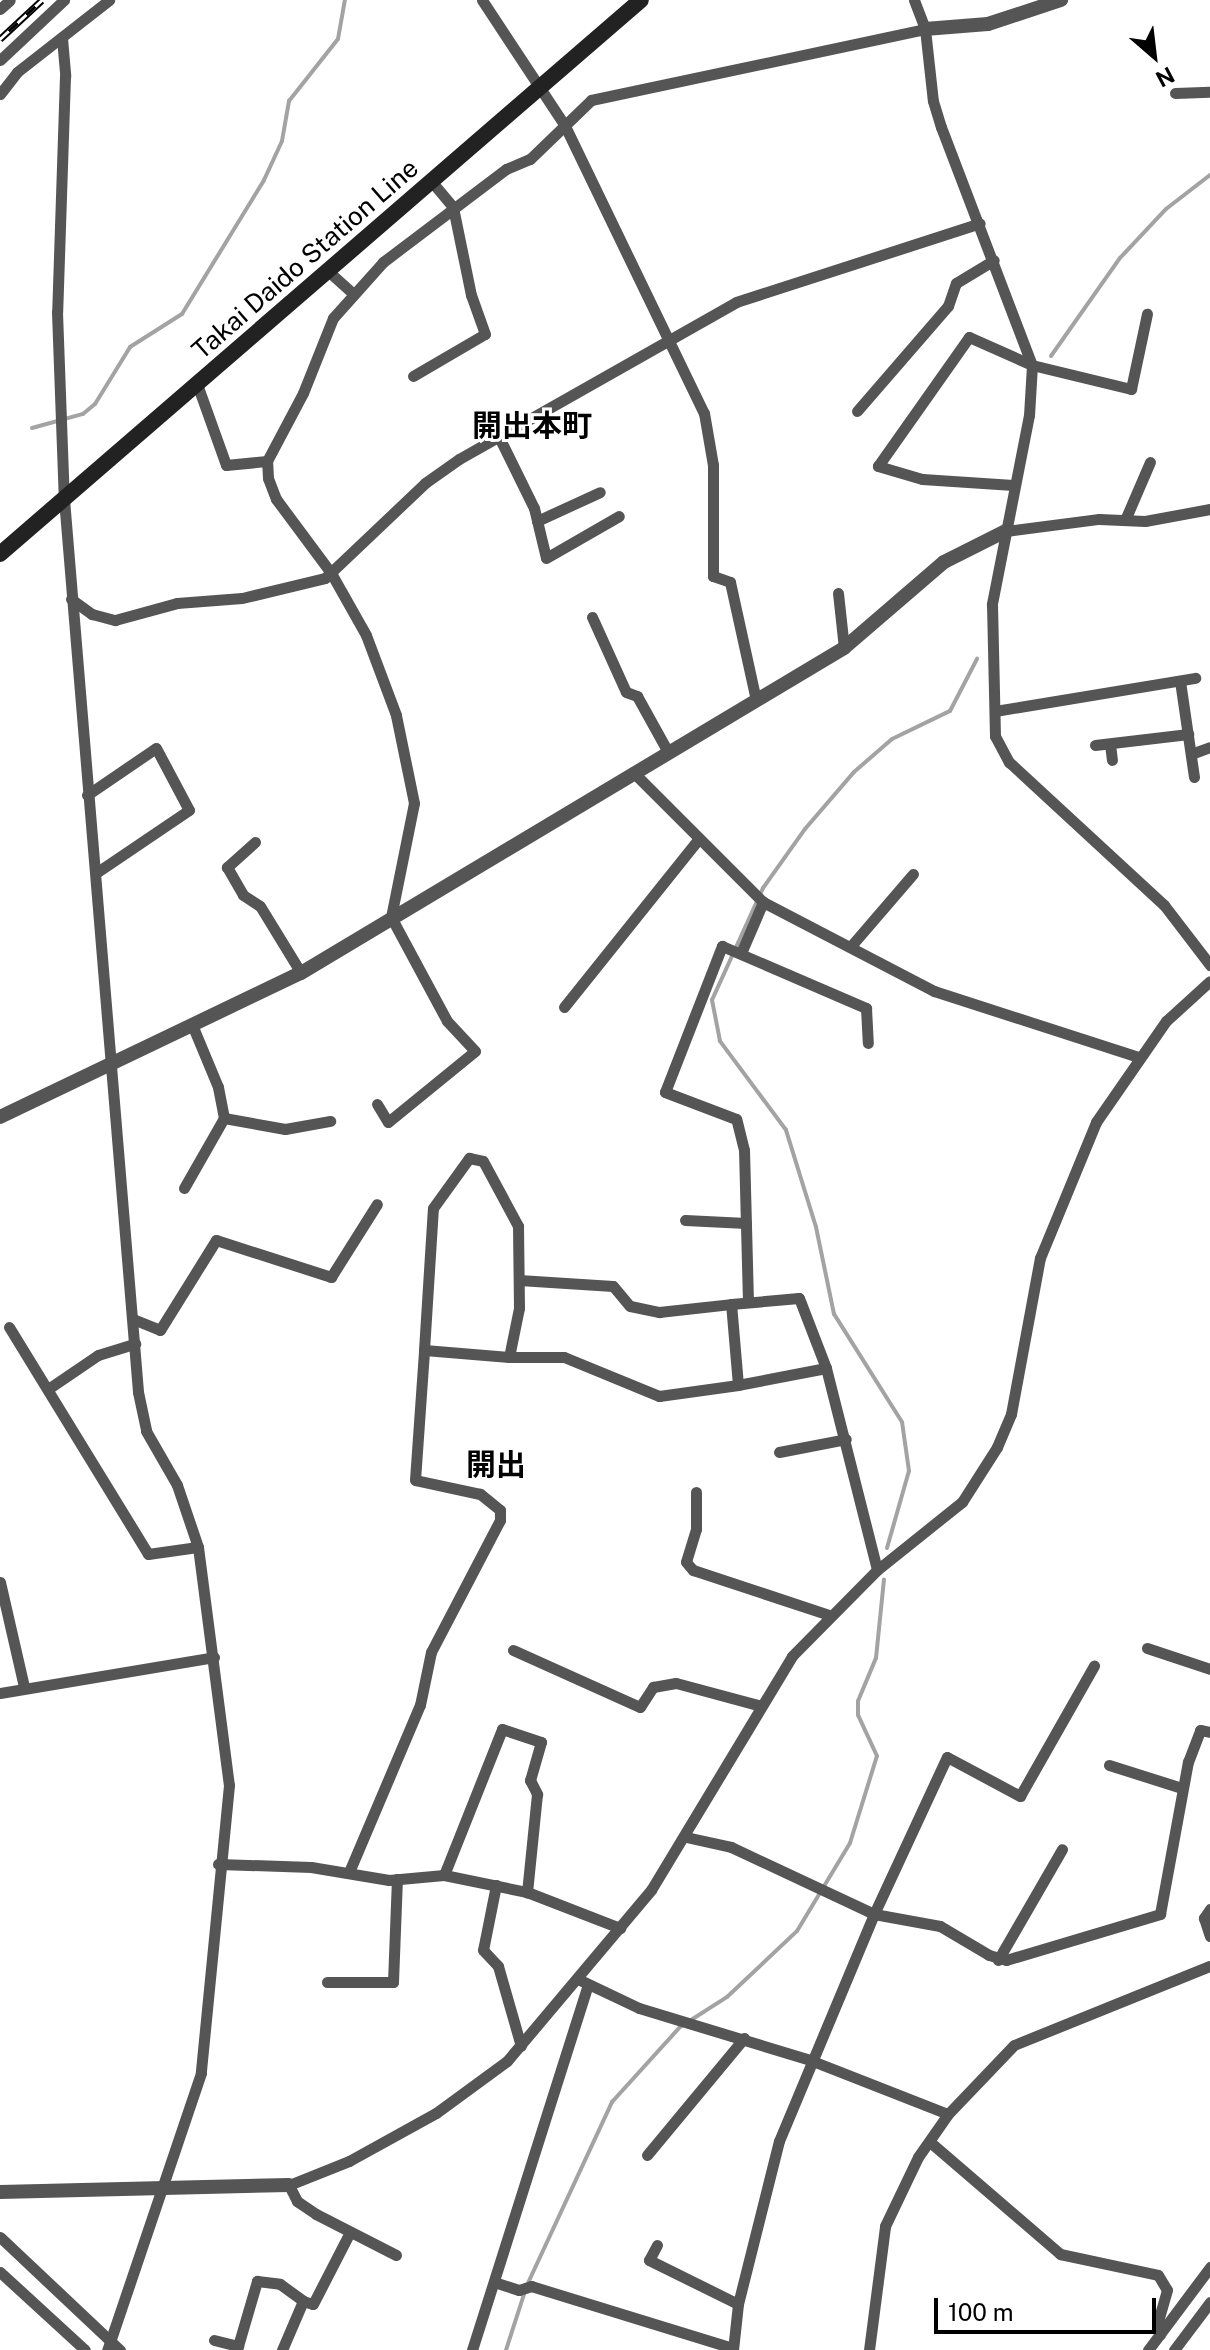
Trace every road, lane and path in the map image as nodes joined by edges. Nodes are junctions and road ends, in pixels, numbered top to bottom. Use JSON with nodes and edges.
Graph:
{"nodes":[{"id":1,"x":10,"y":0,"type":"edge"},
{"id":2,"x":64,"y":0,"type":"edge"},
{"id":3,"x":109,"y":0,"type":"edge"},
{"id":4,"x":482,"y":0,"type":"edge"},
{"id":5,"x":641,"y":0,"type":"edge"},
{"id":6,"x":914,"y":0,"type":"edge"},
{"id":7,"x":1061,"y":0,"type":"edge"},
{"id":8,"x":0,"y":8,"type":"edge"},
{"id":9,"x":925,"y":29,"type":"junction"},
{"id":10,"x":62,"y":38,"type":"junction"},
{"id":11,"x":0,"y":60,"type":"edge"},
{"id":12,"x":540,"y":88,"type":"junction"},
{"id":13,"x":1210,"y":92,"type":"edge"},
{"id":14,"x":1175,"y":93,"type":"dead end"},
{"id":15,"x":0,"y":94,"type":"edge"},
{"id":16,"x":565,"y":126,"type":"junction"},
{"id":17,"x":432,"y":182,"type":"junction"},
{"id":18,"x":453,"y":207,"type":"junction"},
{"id":19,"x":980,"y":223,"type":"junction"},
{"id":20,"x":994,"y":260,"type":"junction"},
{"id":21,"x":328,"y":271,"type":"junction"},
{"id":22,"x":351,"y":292,"type":"junction"},
{"id":23,"x":1147,"y":314,"type":"dead end"},
{"id":24,"x":665,"y":341,"type":"junction"},
{"id":25,"x":1032,"y":365,"type":"junction"},
{"id":26,"x":413,"y":376,"type":"dead end"},
{"id":27,"x":197,"y":384,"type":"junction"},
{"id":28,"x":857,"y":411,"type":"dead end"},
{"id":29,"x":499,"y":437,"type":"junction"},
{"id":30,"x":267,"y":461,"type":"junction"},
{"id":31,"x":1150,"y":462,"type":"dead end"},
{"id":32,"x":1013,"y":485,"type":"junction"},
{"id":33,"x":600,"y":492,"type":"dead end"},
{"id":34,"x":64,"y":499,"type":"junction"},
{"id":35,"x":1210,"y":509,"type":"edge"},
{"id":36,"x":619,"y":516,"type":"dead end"},
{"id":37,"x":1125,"y":520,"type":"junction"},
{"id":38,"x":537,"y":521,"type":"junction"},
{"id":39,"x":1006,"y":531,"type":"junction"},
{"id":40,"x":0,"y":554,"type":"edge"},
{"id":41,"x":331,"y":573,"type":"junction"},
{"id":42,"x":838,"y":593,"type":"dead end"},
{"id":43,"x":71,"y":599,"type":"junction"},
{"id":44,"x":592,"y":617,"type":"dead end"},
{"id":45,"x":844,"y":648,"type":"junction"},
{"id":46,"x":1195,"y":678,"type":"dead end"},
{"id":47,"x":1180,"y":681,"type":"junction"},
{"id":48,"x":756,"y":700,"type":"junction"},
{"id":49,"x":995,"y":711,"type":"junction"},
{"id":50,"x":1188,"y":734,"type":"junction"},
{"id":51,"x":1110,"y":744,"type":"junction"},
{"id":52,"x":1095,"y":745,"type":"dead end"},
{"id":53,"x":1210,"y":747,"type":"edge"},
{"id":54,"x":668,"y":752,"type":"junction"},
{"id":55,"x":1191,"y":754,"type":"junction"},
{"id":56,"x":1112,"y":760,"type":"dead end"},
{"id":57,"x":633,"y":772,"type":"junction"},
{"id":58,"x":1194,"y":777,"type":"dead end"},
{"id":59,"x":87,"y":795,"type":"junction"},
{"id":60,"x":697,"y":841,"type":"junction"},
{"id":61,"x":255,"y":842,"type":"dead end"},
{"id":62,"x":96,"y":873,"type":"junction"},
{"id":63,"x":913,"y":874,"type":"dead end"},
{"id":64,"x":763,"y":902,"type":"junction"},
{"id":65,"x":391,"y":917,"type":"junction"},
{"id":66,"x":851,"y":946,"type":"junction"},
{"id":67,"x":741,"y":953,"type":"junction"},
{"id":68,"x":1210,"y":965,"type":"edge"},
{"id":69,"x":301,"y":973,"type":"junction"},
{"id":70,"x":1210,"y":981,"type":"edge"},
{"id":71,"x":564,"y":1007,"type":"dead end"},
{"id":72,"x":193,"y":1027,"type":"junction"},
{"id":73,"x":868,"y":1043,"type":"dead end"},
{"id":74,"x":1138,"y":1057,"type":"junction"},
{"id":75,"x":108,"y":1067,"type":"junction"},
{"id":76,"x":377,"y":1104,"type":"dead end"},
{"id":77,"x":0,"y":1117,"type":"edge"},
{"id":78,"x":224,"y":1118,"type":"junction"},
{"id":79,"x":330,"y":1121,"type":"dead end"},
{"id":80,"x":184,"y":1188,"type":"dead end"},
{"id":81,"x":377,"y":1204,"type":"dead end"},
{"id":82,"x":685,"y":1220,"type":"dead end"},
{"id":83,"x":746,"y":1223,"type":"junction"},
{"id":84,"x":519,"y":1280,"type":"junction"},
{"id":85,"x":748,"y":1302,"type":"junction"},
{"id":86,"x":731,"y":1304,"type":"junction"},
{"id":87,"x":133,"y":1319,"type":"junction"},
{"id":88,"x":9,"y":1327,"type":"dead end"},
{"id":89,"x":135,"y":1344,"type":"junction"},
{"id":90,"x":424,"y":1350,"type":"junction"},
{"id":91,"x":509,"y":1357,"type":"junction"},
{"id":92,"x":826,"y":1368,"type":"junction"},
{"id":93,"x":738,"y":1385,"type":"junction"},
{"id":94,"x":48,"y":1389,"type":"junction"},
{"id":95,"x":846,"y":1439,"type":"junction"},
{"id":96,"x":779,"y":1452,"type":"dead end"},
{"id":97,"x":696,"y":1492,"type":"dead end"},
{"id":98,"x":198,"y":1547,"type":"junction"},
{"id":99,"x":877,"y":1570,"type":"junction"},
{"id":100,"x":0,"y":1582,"type":"edge"},
{"id":101,"x":829,"y":1615,"type":"junction"},
{"id":102,"x":1147,"y":1648,"type":"dead end"},
{"id":103,"x":513,"y":1650,"type":"dead end"},
{"id":104,"x":214,"y":1657,"type":"junction"},
{"id":105,"x":1094,"y":1666,"type":"dead end"},
{"id":106,"x":1210,"y":1669,"type":"edge"},
{"id":107,"x":24,"y":1687,"type":"junction"},
{"id":108,"x":0,"y":1693,"type":"edge"},
{"id":109,"x":761,"y":1706,"type":"junction"},
{"id":110,"x":1210,"y":1732,"type":"edge"},
{"id":111,"x":1109,"y":1765,"type":"dead end"},
{"id":112,"x":1182,"y":1788,"type":"junction"},
{"id":113,"x":686,"y":1837,"type":"junction"},
{"id":114,"x":1062,"y":1849,"type":"dead end"},
{"id":115,"x":218,"y":1864,"type":"junction"},
{"id":116,"x":349,"y":1872,"type":"junction"},
{"id":117,"x":444,"y":1875,"type":"junction"},
{"id":118,"x":397,"y":1879,"type":"junction"},
{"id":119,"x":496,"y":1885,"type":"junction"},
{"id":120,"x":527,"y":1892,"type":"junction"},
{"id":121,"x":1210,"y":1909,"type":"edge"},
{"id":122,"x":874,"y":1914,"type":"junction"},
{"id":123,"x":620,"y":1928,"type":"junction"},
{"id":124,"x":1210,"y":1936,"type":"edge"},
{"id":125,"x":998,"y":1960,"type":"junction"},
{"id":126,"x":1210,"y":1966,"type":"edge"},
{"id":127,"x":327,"y":1982,"type":"dead end"},
{"id":128,"x":584,"y":1982,"type":"junction"},
{"id":129,"x":744,"y":2038,"type":"junction"},
{"id":130,"x":521,"y":2046,"type":"junction"},
{"id":131,"x":810,"y":2060,"type":"junction"},
{"id":132,"x":948,"y":2114,"type":"junction"},
{"id":133,"x":930,"y":2142,"type":"junction"},
{"id":134,"x":647,"y":2155,"type":"dead end"},
{"id":135,"x":289,"y":2185,"type":"junction"},
{"id":136,"x":163,"y":2186,"type":"junction"},
{"id":137,"x":0,"y":2192,"type":"edge"},
{"id":138,"x":350,"y":2232,"type":"junction"},
{"id":139,"x":0,"y":2237,"type":"edge"},
{"id":140,"x":657,"y":2245,"type":"dead end"},
{"id":141,"x":396,"y":2255,"type":"dead end"},
{"id":142,"x":1210,"y":2267,"type":"edge"},
{"id":143,"x":0,"y":2272,"type":"edge"},
{"id":144,"x":494,"y":2282,"type":"junction"},
{"id":145,"x":303,"y":2301,"type":"junction"},
{"id":146,"x":1210,"y":2302,"type":"edge"},
{"id":147,"x":738,"y":2304,"type":"junction"},
{"id":148,"x":1160,"y":2335,"type":"junction"},
{"id":149,"x":214,"y":2340,"type":"dead end"},
{"id":150,"x":109,"y":2344,"type":"edge"},
{"id":151,"x":733,"y":2349,"type":"edge"},
{"id":152,"x":85,"y":2350,"type":"edge"},
{"id":153,"x":120,"y":2350,"type":"edge"},
{"id":154,"x":282,"y":2350,"type":"edge"},
{"id":155,"x":472,"y":2350,"type":"edge"},
{"id":156,"x":869,"y":2350,"type":"edge"},
{"id":157,"x":1148,"y":2350,"type":"edge"},
{"id":158,"x":1174,"y":2350,"type":"edge"}],
"edges":[{"from":1,"to":8,"type":"street"},
{"from":2,"to":11,"type":"street"},
{"from":3,"to":10,"type":"street"},
{"from":4,"to":12,"type":"street"},
{"from":5,"to":12,"type":"main road","name":"Takai Daido Station Line"},
{"from":6,"to":9,"type":"street"},
{"from":7,"to":9,"type":"street"},
{"from":9,"to":16,"type":"street"},
{"from":9,"to":19,"type":"street"},
{"from":10,"to":15,"type":"street"},
{"from":10,"to":34,"type":"street"},
{"from":12,"to":16,"type":"street"},
{"from":12,"to":17,"type":"main road","name":"Takai Daido Station Line"},
{"from":13,"to":14,"type":"street"},
{"from":16,"to":18,"type":"street"},
{"from":16,"to":24,"type":"street"},
{"from":17,"to":18,"type":"street"},
{"from":17,"to":21,"type":"main road","name":"Takai Daido Station Line"},
{"from":18,"to":22,"type":"street"},
{"from":18,"to":26,"type":"street"},
{"from":19,"to":20,"type":"street"},
{"from":19,"to":24,"type":"street"},
{"from":20,"to":25,"type":"street"},
{"from":20,"to":28,"type":"street"},
{"from":21,"to":22,"type":"street"},
{"from":21,"to":27,"type":"main road","name":"Takai Daido Station Line"},
{"from":22,"to":30,"type":"street"},
{"from":23,"to":25,"type":"street"},
{"from":24,"to":29,"type":"street"},
{"from":24,"to":48,"type":"street"},
{"from":25,"to":32,"type":"street"},
{"from":25,"to":32,"type":"street"},
{"from":27,"to":30,"type":"street"},
{"from":27,"to":34,"type":"main road","name":"Takai Daido Station Line"},
{"from":29,"to":38,"type":"street"},
{"from":29,"to":41,"type":"street"},
{"from":30,"to":41,"type":"street"},
{"from":31,"to":37,"type":"street"},
{"from":32,"to":39,"type":"street"},
{"from":33,"to":38,"type":"street"},
{"from":34,"to":40,"type":"main road","name":"Takai Daido Station Line"},
{"from":34,"to":43,"type":"street"},
{"from":35,"to":37,"type":"street"},
{"from":36,"to":38,"type":"street"},
{"from":37,"to":39,"type":"street"},
{"from":39,"to":45,"type":"street"},
{"from":39,"to":49,"type":"street"},
{"from":41,"to":43,"type":"street"},
{"from":41,"to":65,"type":"street"},
{"from":42,"to":45,"type":"street"},
{"from":43,"to":59,"type":"street"},
{"from":44,"to":54,"type":"street"},
{"from":45,"to":48,"type":"street"},
{"from":46,"to":47,"type":"street"},
{"from":47,"to":49,"type":"street"},
{"from":47,"to":50,"type":"street"},
{"from":48,"to":54,"type":"street"},
{"from":49,"to":68,"type":"street"},
{"from":50,"to":51,"type":"street"},
{"from":50,"to":55,"type":"street"},
{"from":51,"to":52,"type":"street"},
{"from":51,"to":56,"type":"street"},
{"from":53,"to":55,"type":"street"},
{"from":54,"to":57,"type":"street"},
{"from":55,"to":58,"type":"street"},
{"from":57,"to":60,"type":"street"},
{"from":57,"to":65,"type":"street"},
{"from":59,"to":62,"type":"street"},
{"from":59,"to":62,"type":"street"},
{"from":60,"to":64,"type":"street"},
{"from":60,"to":71,"type":"street"},
{"from":61,"to":69,"type":"street"},
{"from":62,"to":75,"type":"street"},
{"from":63,"to":66,"type":"street"},
{"from":64,"to":66,"type":"street"},
{"from":64,"to":67,"type":"street"},
{"from":65,"to":69,"type":"street"},
{"from":65,"to":76,"type":"street"},
{"from":66,"to":74,"type":"street"},
{"from":67,"to":73,"type":"street"},
{"from":67,"to":83,"type":"street"},
{"from":69,"to":72,"type":"street"},
{"from":70,"to":74,"type":"street"},
{"from":72,"to":75,"type":"street"},
{"from":72,"to":78,"type":"street"},
{"from":74,"to":99,"type":"street"},
{"from":75,"to":77,"type":"street"},
{"from":75,"to":87,"type":"street"},
{"from":78,"to":79,"type":"street"},
{"from":78,"to":80,"type":"street"},
{"from":81,"to":87,"type":"street"},
{"from":82,"to":83,"type":"street"},
{"from":83,"to":85,"type":"street"},
{"from":84,"to":86,"type":"street"},
{"from":84,"to":90,"type":"street"},
{"from":84,"to":91,"type":"street"},
{"from":85,"to":86,"type":"street"},
{"from":85,"to":92,"type":"street"},
{"from":86,"to":93,"type":"street"},
{"from":87,"to":89,"type":"street"},
{"from":88,"to":94,"type":"street"},
{"from":89,"to":94,"type":"street"},
{"from":89,"to":98,"type":"street"},
{"from":90,"to":91,"type":"street"},
{"from":90,"to":116,"type":"street"},
{"from":91,"to":93,"type":"street"},
{"from":92,"to":93,"type":"street"},
{"from":92,"to":95,"type":"street"},
{"from":94,"to":98,"type":"street"},
{"from":95,"to":96,"type":"street"},
{"from":95,"to":99,"type":"street"},
{"from":97,"to":101,"type":"street"},
{"from":98,"to":104,"type":"street"},
{"from":99,"to":101,"type":"street"},
{"from":100,"to":107,"type":"street"},
{"from":101,"to":109,"type":"street"},
{"from":102,"to":106,"type":"street"},
{"from":103,"to":109,"type":"street"},
{"from":104,"to":107,"type":"street"},
{"from":104,"to":115,"type":"street"},
{"from":105,"to":122,"type":"street"},
{"from":107,"to":108,"type":"street"},
{"from":109,"to":113,"type":"street"},
{"from":110,"to":112,"type":"street"},
{"from":111,"to":112,"type":"street"},
{"from":112,"to":125,"type":"street"},
{"from":113,"to":122,"type":"street"},
{"from":113,"to":123,"type":"street"},
{"from":114,"to":125,"type":"street"},
{"from":115,"to":116,"type":"street"},
{"from":115,"to":136,"type":"street"},
{"from":116,"to":118,"type":"street"},
{"from":117,"to":118,"type":"street"},
{"from":117,"to":119,"type":"street"},
{"from":117,"to":120,"type":"street"},
{"from":118,"to":127,"type":"street"},
{"from":119,"to":120,"type":"street"},
{"from":119,"to":130,"type":"street"},
{"from":120,"to":123,"type":"street"},
{"from":121,"to":124,"type":"street"},
{"from":122,"to":125,"type":"street"},
{"from":122,"to":131,"type":"street"},
{"from":123,"to":128,"type":"street"},
{"from":126,"to":132,"type":"street"},
{"from":128,"to":129,"type":"street"},
{"from":128,"to":130,"type":"street"},
{"from":128,"to":144,"type":"street"},
{"from":129,"to":131,"type":"street"},
{"from":129,"to":134,"type":"street"},
{"from":130,"to":135,"type":"street"},
{"from":131,"to":132,"type":"street"},
{"from":131,"to":147,"type":"street"},
{"from":132,"to":133,"type":"street"},
{"from":133,"to":148,"type":"street"},
{"from":133,"to":156,"type":"street"},
{"from":135,"to":136,"type":"street"},
{"from":135,"to":138,"type":"street"},
{"from":136,"to":137,"type":"street"},
{"from":136,"to":150,"type":"street"},
{"from":138,"to":141,"type":"street"},
{"from":138,"to":145,"type":"street"},
{"from":139,"to":150,"type":"street"},
{"from":140,"to":147,"type":"street"},
{"from":142,"to":148,"type":"street"},
{"from":143,"to":152,"type":"street"},
{"from":144,"to":151,"type":"street"},
{"from":144,"to":155,"type":"street"},
{"from":145,"to":149,"type":"street"},
{"from":145,"to":154,"type":"street"},
{"from":146,"to":158,"type":"street"},
{"from":147,"to":151,"type":"street"},
{"from":148,"to":157,"type":"street"},
{"from":150,"to":153,"type":"street"}]}
